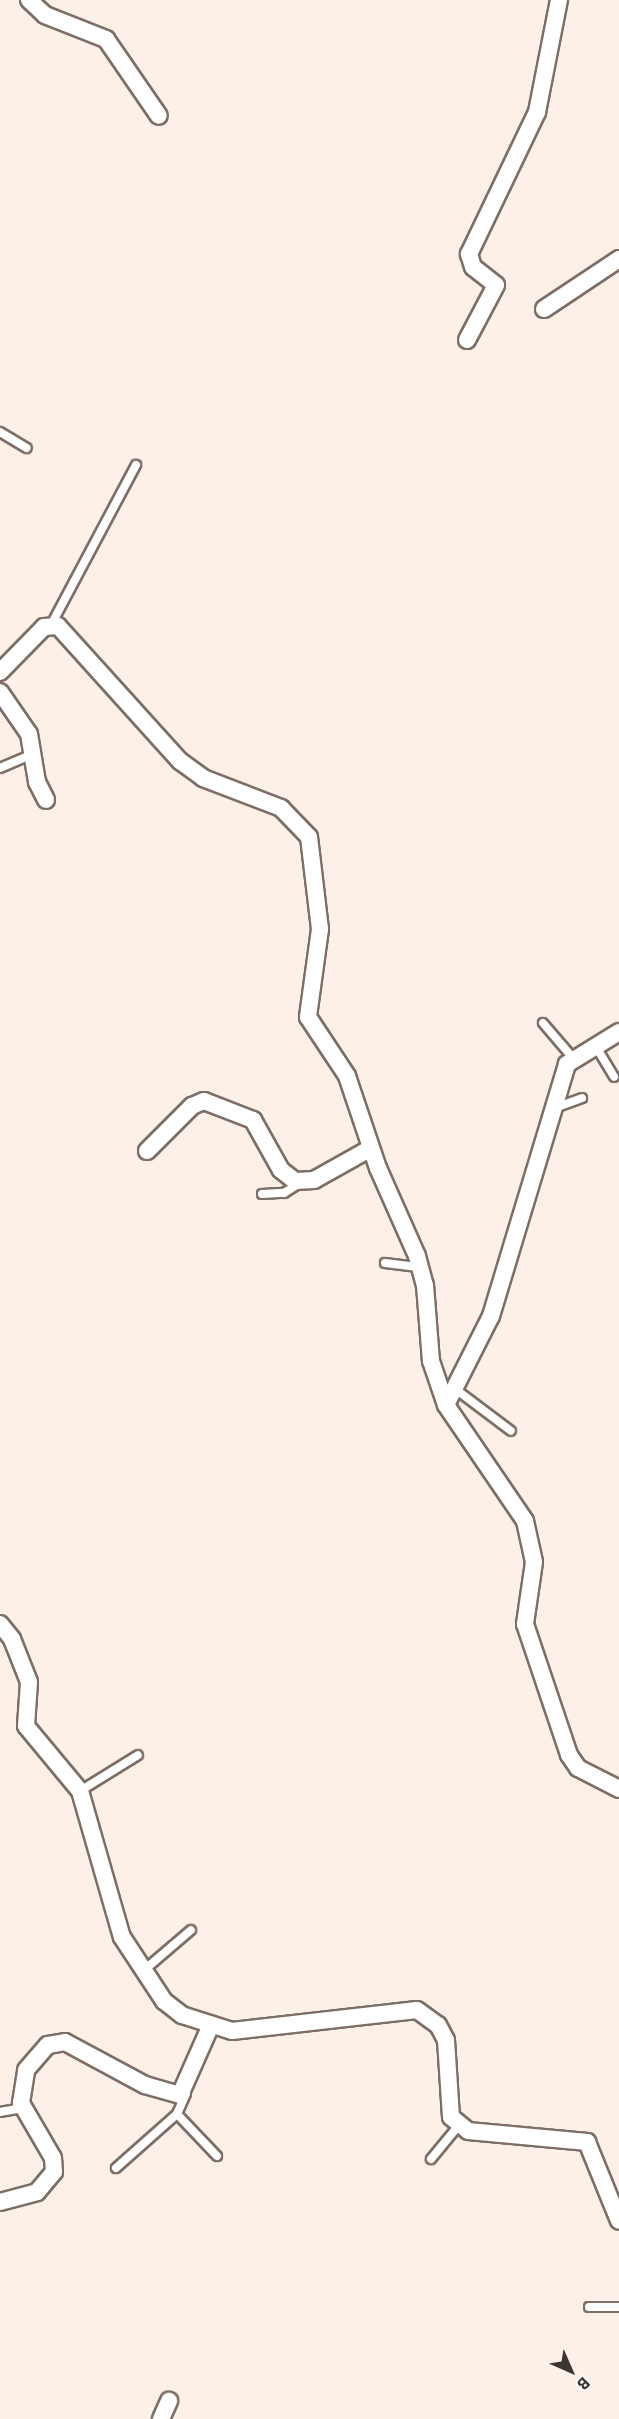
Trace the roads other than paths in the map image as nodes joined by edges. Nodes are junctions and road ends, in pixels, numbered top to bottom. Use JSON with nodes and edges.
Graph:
{"nodes":[{"id":1,"x":29,"y":0,"type":"edge"},
{"id":2,"x":558,"y":0,"type":"edge"},
{"id":3,"x":159,"y":116,"type":"dead end"},
{"id":4,"x":619,"y":259,"type":"edge"},
{"id":5,"x":544,"y":309,"type":"dead end"},
{"id":6,"x":467,"y":340,"type":"dead end"},
{"id":7,"x":0,"y":432,"type":"edge"},
{"id":8,"x":27,"y":448,"type":"dead end"},
{"id":9,"x":136,"y":465,"type":"dead end"},
{"id":10,"x":52,"y":623,"type":"junction"},
{"id":11,"x":0,"y":672,"type":"edge"},
{"id":12,"x":0,"y":692,"type":"edge"},
{"id":13,"x":34,"y":753,"type":"junction"},
{"id":14,"x":0,"y":768,"type":"edge"},
{"id":15,"x":46,"y":801,"type":"dead end"},
{"id":16,"x":543,"y":1023,"type":"dead end"},
{"id":17,"x":619,"y":1032,"type":"edge"},
{"id":18,"x":594,"y":1045,"type":"junction"},
{"id":19,"x":572,"y":1057,"type":"junction"},
{"id":20,"x":614,"y":1077,"type":"dead end"},
{"id":21,"x":582,"y":1098,"type":"dead end"},
{"id":22,"x":551,"y":1109,"type":"junction"},
{"id":23,"x":371,"y":1148,"type":"junction"},
{"id":24,"x":147,"y":1151,"type":"dead end"},
{"id":25,"x":300,"y":1182,"type":"junction"},
{"id":26,"x":262,"y":1194,"type":"dead end"},
{"id":27,"x":385,"y":1263,"type":"dead end"},
{"id":28,"x":420,"y":1267,"type":"junction"},
{"id":29,"x":454,"y":1388,"type":"junction"},
{"id":30,"x":446,"y":1405,"type":"junction"},
{"id":31,"x":511,"y":1431,"type":"dead end"},
{"id":32,"x":0,"y":1624,"type":"edge"},
{"id":33,"x":138,"y":1755,"type":"dead end"},
{"id":34,"x":619,"y":1790,"type":"edge"},
{"id":35,"x":80,"y":1791,"type":"junction"},
{"id":36,"x":191,"y":1929,"type":"dead end"},
{"id":37,"x":143,"y":1971,"type":"junction"},
{"id":38,"x":211,"y":2025,"type":"junction"},
{"id":39,"x":187,"y":2091,"type":"junction"},
{"id":40,"x":23,"y":2108,"type":"junction"},
{"id":41,"x":0,"y":2112,"type":"edge"},
{"id":42,"x":177,"y":2115,"type":"junction"},
{"id":43,"x":459,"y":2125,"type":"junction"},
{"id":44,"x":217,"y":2157,"type":"dead end"},
{"id":45,"x":431,"y":2159,"type":"dead end"},
{"id":46,"x":116,"y":2168,"type":"dead end"},
{"id":47,"x":0,"y":2202,"type":"edge"},
{"id":48,"x":619,"y":2221,"type":"edge"},
{"id":49,"x":589,"y":2307,"type":"dead end"},
{"id":50,"x":619,"y":2307,"type":"edge"},
{"id":51,"x":169,"y":2401,"type":"dead end"},
{"id":52,"x":161,"y":2419,"type":"edge"}],
"edges":[{"from":1,"to":3,"type":"street"},
{"from":2,"to":6,"type":"street"},
{"from":4,"to":5,"type":"street"},
{"from":7,"to":8,"type":"lane"},
{"from":9,"to":10,"type":"lane"},
{"from":10,"to":11,"type":"street"},
{"from":10,"to":23,"type":"street"},
{"from":12,"to":13,"type":"street"},
{"from":13,"to":14,"type":"lane"},
{"from":13,"to":15,"type":"street"},
{"from":16,"to":19,"type":"lane"},
{"from":17,"to":18,"type":"street"},
{"from":18,"to":19,"type":"street"},
{"from":18,"to":20,"type":"lane"},
{"from":19,"to":22,"type":"street"},
{"from":21,"to":22,"type":"lane"},
{"from":22,"to":29,"type":"street"},
{"from":23,"to":25,"type":"street"},
{"from":23,"to":28,"type":"street"},
{"from":24,"to":25,"type":"street"},
{"from":25,"to":26,"type":"lane"},
{"from":27,"to":28,"type":"lane"},
{"from":28,"to":30,"type":"street"},
{"from":29,"to":30,"type":"street"},
{"from":29,"to":31,"type":"lane"},
{"from":30,"to":34,"type":"street"},
{"from":32,"to":35,"type":"street"},
{"from":33,"to":35,"type":"lane"},
{"from":35,"to":37,"type":"street"},
{"from":36,"to":37,"type":"lane"},
{"from":37,"to":38,"type":"street"},
{"from":38,"to":39,"type":"street"},
{"from":38,"to":43,"type":"street"},
{"from":39,"to":40,"type":"street"},
{"from":39,"to":42,"type":"lane"},
{"from":40,"to":41,"type":"lane"},
{"from":40,"to":47,"type":"street"},
{"from":42,"to":44,"type":"lane"},
{"from":42,"to":46,"type":"lane"},
{"from":43,"to":45,"type":"lane"},
{"from":43,"to":48,"type":"street"},
{"from":49,"to":50,"type":"lane"},
{"from":51,"to":52,"type":"street"}]}
